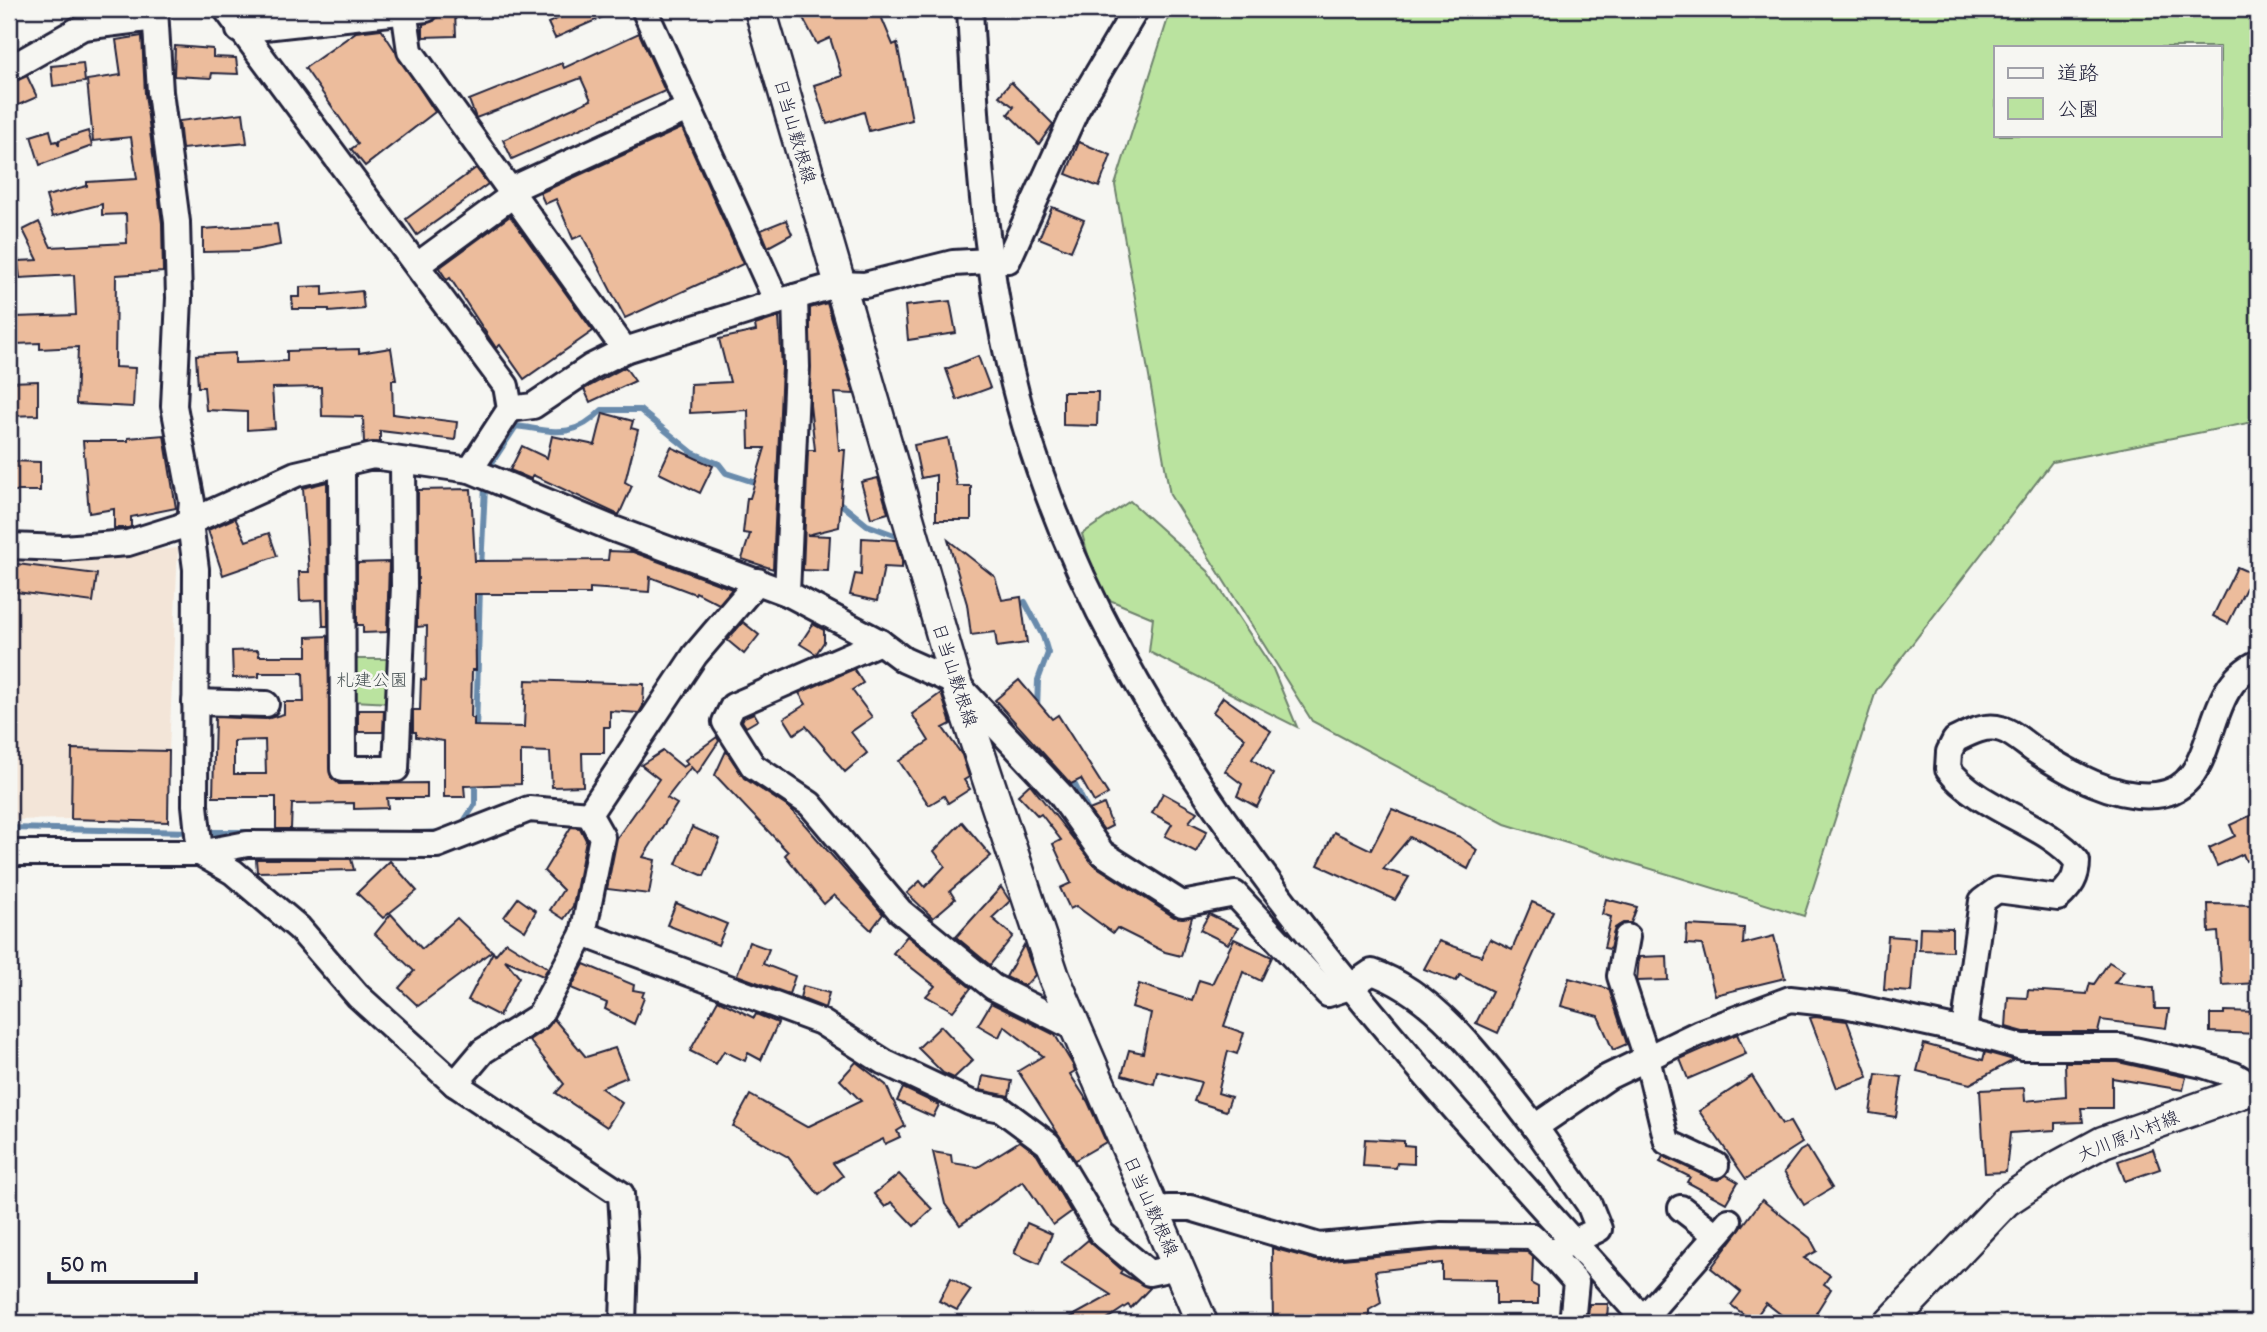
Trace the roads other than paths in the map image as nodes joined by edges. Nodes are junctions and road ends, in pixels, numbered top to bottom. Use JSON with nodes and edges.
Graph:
{"nodes":[{"id":1,"x":226,"y":9,"type":"edge"},
{"id":2,"x":643,"y":9,"type":"edge"},
{"id":3,"x":760,"y":9,"type":"edge"},
{"id":4,"x":970,"y":9,"type":"edge"},
{"id":5,"x":1136,"y":9,"type":"edge"},
{"id":6,"x":411,"y":10,"type":"edge"},
{"id":7,"x":155,"y":13,"type":"edge"},
{"id":8,"x":79,"y":18,"type":"edge"},
{"id":9,"x":239,"y":30,"type":"junction"},
{"id":10,"x":9,"y":69,"type":"edge"},
{"id":11,"x":690,"y":108,"type":"junction"},
{"id":12,"x":511,"y":192,"type":"junction"},
{"id":13,"x":990,"y":262,"type":"junction"},
{"id":14,"x":419,"y":264,"type":"junction"},
{"id":15,"x":840,"y":284,"type":"junction"},
{"id":16,"x":786,"y":299,"type":"junction"},
{"id":17,"x":625,"y":350,"type":"junction"},
{"id":18,"x":510,"y":409,"type":"junction"},
{"id":19,"x":403,"y":461,"type":"junction"},
{"id":20,"x":342,"y":465,"type":"junction"},
{"id":21,"x":470,"y":470,"type":"junction"},
{"id":22,"x":190,"y":523,"type":"junction"},
{"id":23,"x":9,"y":546,"type":"edge"},
{"id":24,"x":758,"y":580,"type":"junction"},
{"id":25,"x":787,"y":593,"type":"junction"},
{"id":26,"x":880,"y":642,"type":"junction"},
{"id":27,"x":2258,"y":663,"type":"edge"},
{"id":28,"x":956,"y":683,"type":"junction"},
{"id":29,"x":195,"y":702,"type":"junction"},
{"id":30,"x":265,"y":704,"type":"dead end"},
{"id":31,"x":589,"y":814,"type":"junction"},
{"id":32,"x":9,"y":853,"type":"edge"},
{"id":33,"x":200,"y":853,"type":"junction"},
{"id":34,"x":583,"y":934,"type":"junction"},
{"id":35,"x":1627,"y":937,"type":"dead end"},
{"id":36,"x":1350,"y":987,"type":"junction"},
{"id":37,"x":1077,"y":1029,"type":"junction"},
{"id":38,"x":1964,"y":1031,"type":"junction"},
{"id":39,"x":1647,"y":1058,"type":"junction"},
{"id":40,"x":455,"y":1084,"type":"junction"},
{"id":41,"x":2257,"y":1088,"type":"edge"},
{"id":42,"x":1535,"y":1127,"type":"junction"},
{"id":43,"x":1710,"y":1155,"type":"dead end"},
{"id":44,"x":1681,"y":1208,"type":"dead end"},
{"id":45,"x":1155,"y":1212,"type":"junction"},
{"id":46,"x":1575,"y":1243,"type":"junction"},
{"id":47,"x":1550,"y":1254,"type":"junction"},
{"id":48,"x":1178,"y":1267,"type":"junction"},
{"id":49,"x":1645,"y":1321,"type":"edge"},
{"id":50,"x":623,"y":1323,"type":"edge"},
{"id":51,"x":1202,"y":1323,"type":"edge"},
{"id":52,"x":1572,"y":1323,"type":"edge"},
{"id":53,"x":1890,"y":1323,"type":"edge"}],
"edges":[{"from":1,"to":9,"type":"street"},
{"from":2,"to":11,"type":"street"},
{"from":3,"to":15,"type":"main road","name":"日当山敷根線"},
{"from":4,"to":13,"type":"street"},
{"from":5,"to":13,"type":"street"},
{"from":6,"to":9,"type":"street"},
{"from":6,"to":12,"type":"street"},
{"from":7,"to":8,"type":"street"},
{"from":7,"to":22,"type":"street"},
{"from":8,"to":10,"type":"street"},
{"from":9,"to":14,"type":"street"},
{"from":11,"to":12,"type":"street"},
{"from":11,"to":16,"type":"street"},
{"from":12,"to":14,"type":"street"},
{"from":12,"to":17,"type":"street"},
{"from":13,"to":15,"type":"street"},
{"from":13,"to":36,"type":"street"},
{"from":14,"to":18,"type":"street"},
{"from":15,"to":16,"type":"street"},
{"from":15,"to":28,"type":"main road","name":"日当山敷根線"},
{"from":16,"to":17,"type":"street"},
{"from":16,"to":25,"type":"street"},
{"from":17,"to":18,"type":"street"},
{"from":18,"to":21,"type":"street"},
{"from":19,"to":20,"type":"street"},
{"from":19,"to":20,"type":"street"},
{"from":19,"to":21,"type":"street"},
{"from":20,"to":22,"type":"street"},
{"from":21,"to":24,"type":"street"},
{"from":22,"to":23,"type":"street"},
{"from":22,"to":29,"type":"street"},
{"from":24,"to":25,"type":"street"},
{"from":24,"to":31,"type":"street"},
{"from":25,"to":26,"type":"street"},
{"from":26,"to":28,"type":"street"},
{"from":26,"to":37,"type":"street"},
{"from":27,"to":38,"type":"street"},
{"from":28,"to":36,"type":"street"},
{"from":28,"to":37,"type":"main road","name":"日当山敷根線"},
{"from":29,"to":30,"type":"street"},
{"from":29,"to":33,"type":"street"},
{"from":31,"to":33,"type":"street"},
{"from":31,"to":34,"type":"street"},
{"from":32,"to":33,"type":"street"},
{"from":33,"to":40,"type":"street"},
{"from":34,"to":40,"type":"street"},
{"from":34,"to":48,"type":"street"},
{"from":35,"to":39,"type":"street"},
{"from":36,"to":42,"type":"street"},
{"from":36,"to":46,"type":"street"},
{"from":37,"to":45,"type":"main road","name":"日当山敷根線"},
{"from":38,"to":39,"type":"street"},
{"from":38,"to":41,"type":"street"},
{"from":39,"to":42,"type":"street"},
{"from":39,"to":43,"type":"street"},
{"from":40,"to":50,"type":"street"},
{"from":41,"to":53,"type":"main road","name":"大川原小村線"},
{"from":42,"to":46,"type":"street"},
{"from":44,"to":49,"type":"street"},
{"from":45,"to":47,"type":"street"},
{"from":45,"to":48,"type":"main road","name":"日当山敷根線"},
{"from":46,"to":47,"type":"street"},
{"from":46,"to":49,"type":"street"},
{"from":47,"to":52,"type":"street"},
{"from":48,"to":51,"type":"main road","name":"日当山敷根線"}]}
